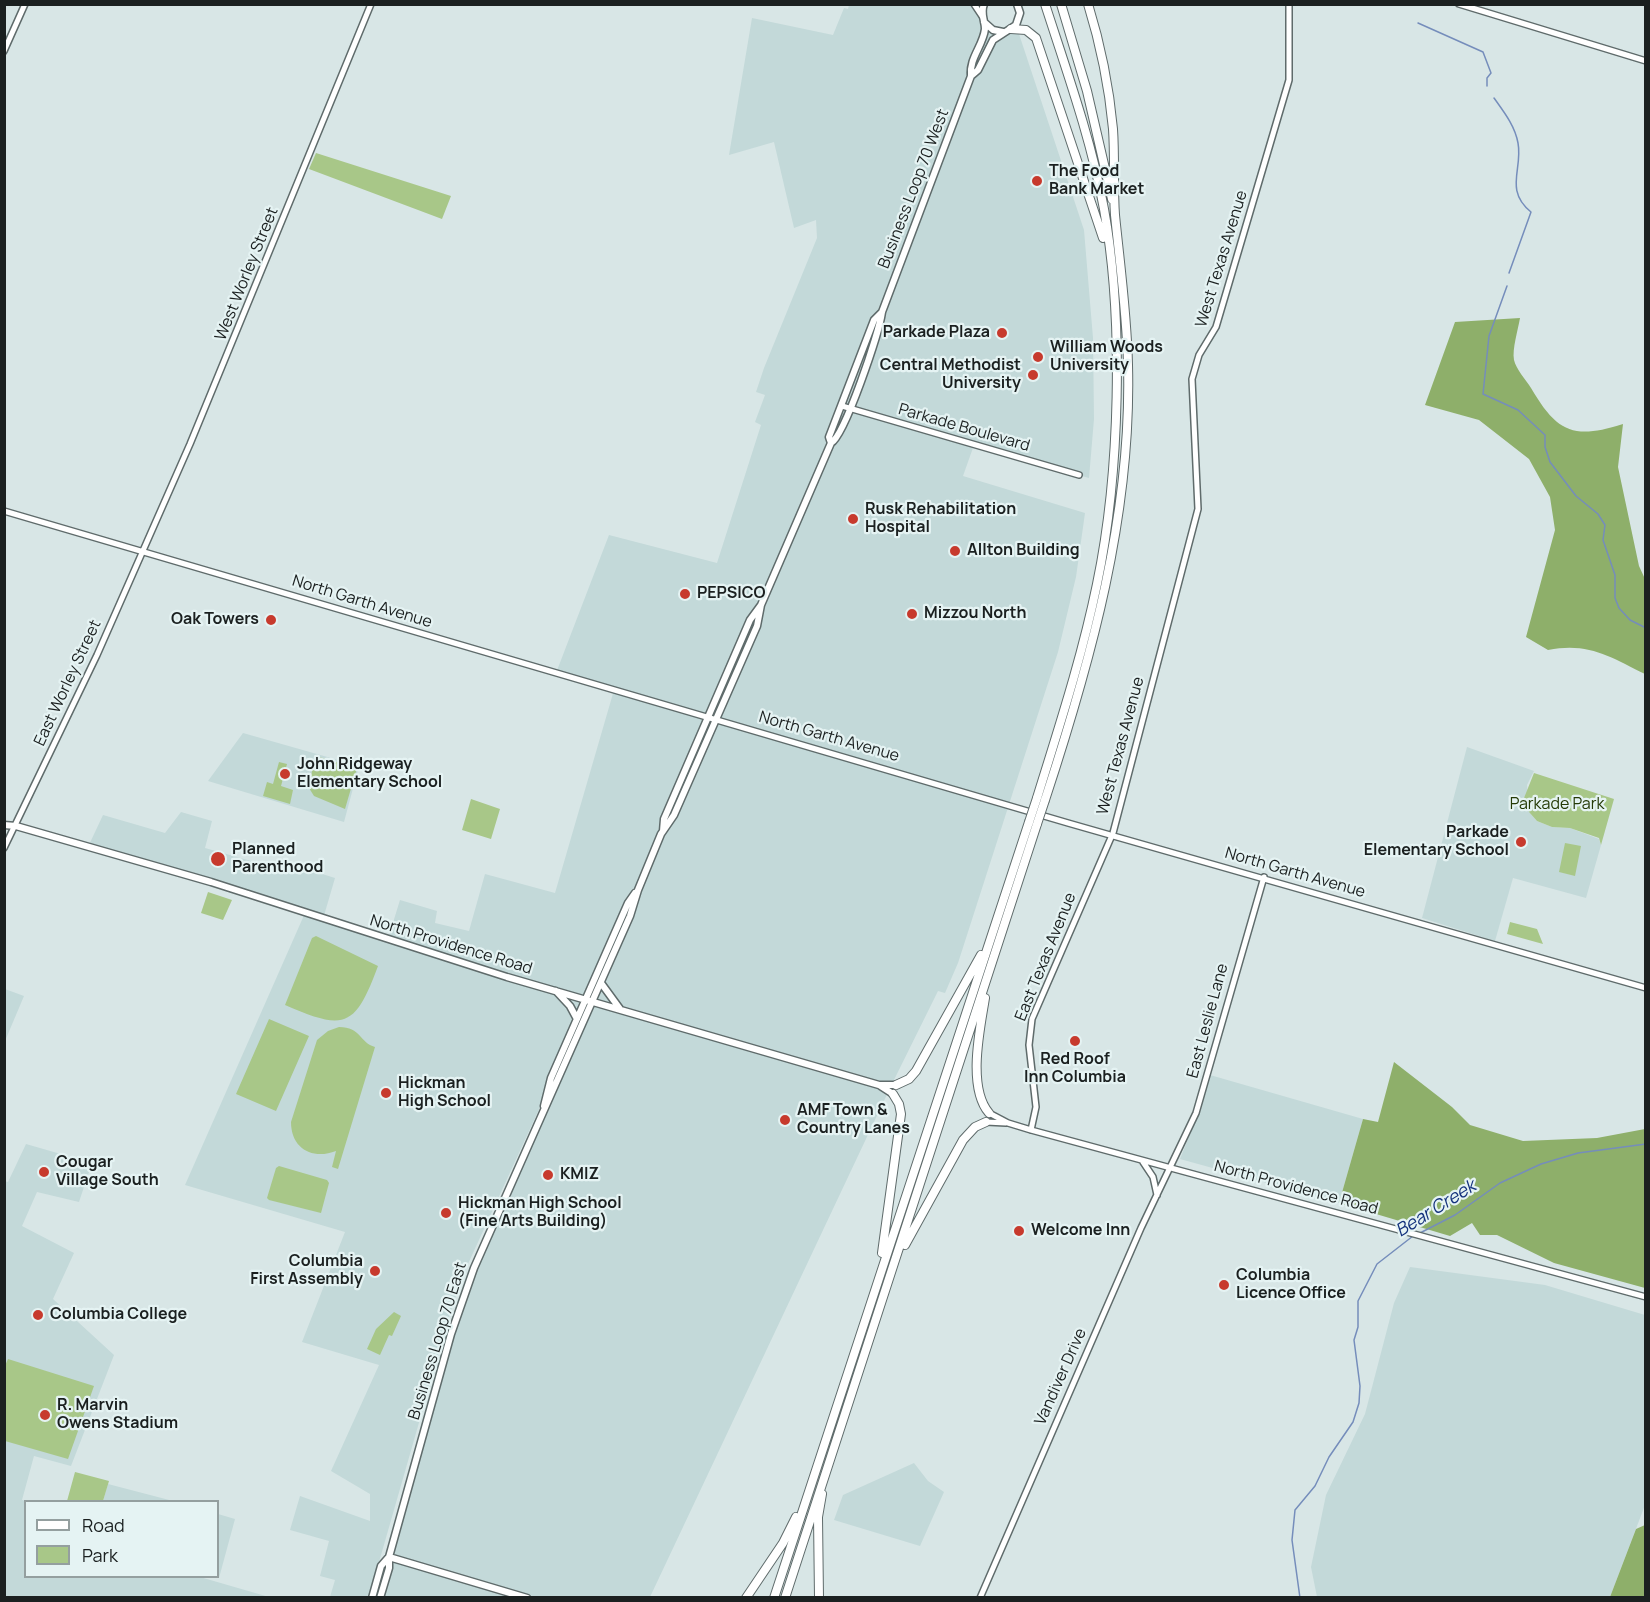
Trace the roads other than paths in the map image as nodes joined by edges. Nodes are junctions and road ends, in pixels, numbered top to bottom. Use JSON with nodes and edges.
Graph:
{"nodes":[{"id":1,"x":25,"y":4,"type":"edge"},
{"id":2,"x":371,"y":4,"type":"edge"},
{"id":3,"x":974,"y":4,"type":"edge"},
{"id":4,"x":984,"y":4,"type":"edge"},
{"id":5,"x":1046,"y":4,"type":"edge"},
{"id":6,"x":1061,"y":4,"type":"edge"},
{"id":7,"x":1088,"y":4,"type":"edge"},
{"id":8,"x":1288,"y":4,"type":"edge"},
{"id":9,"x":1459,"y":4,"type":"edge"},
{"id":10,"x":1019,"y":6,"type":"edge"},
{"id":11,"x":983,"y":19,"type":"junction"},
{"id":12,"x":1008,"y":30,"type":"junction"},
{"id":13,"x":4,"y":51,"type":"edge"},
{"id":14,"x":1646,"y":60,"type":"edge"},
{"id":15,"x":971,"y":76,"type":"junction"},
{"id":16,"x":1115,"y":215,"type":"junction"},
{"id":17,"x":1110,"y":270,"type":"junction"},
{"id":18,"x":882,"y":312,"type":"junction"},
{"id":19,"x":842,"y":406,"type":"junction"},
{"id":20,"x":849,"y":409,"type":"junction"},
{"id":21,"x":831,"y":443,"type":"junction"},
{"id":22,"x":1079,"y":475,"type":"dead end"},
{"id":23,"x":4,"y":511,"type":"edge"},
{"id":24,"x":144,"y":551,"type":"junction"},
{"id":25,"x":761,"y":605,"type":"junction"},
{"id":26,"x":708,"y":716,"type":"junction"},
{"id":27,"x":717,"y":718,"type":"junction"},
{"id":28,"x":1041,"y":799,"type":"junction"},
{"id":29,"x":4,"y":819,"type":"edge"},
{"id":30,"x":1033,"y":823,"type":"junction"},
{"id":31,"x":4,"y":825,"type":"edge"},
{"id":32,"x":16,"y":826,"type":"junction"},
{"id":33,"x":663,"y":832,"type":"junction"},
{"id":34,"x":1113,"y":833,"type":"junction"},
{"id":35,"x":4,"y":848,"type":"edge"},
{"id":36,"x":1264,"y":877,"type":"junction"},
{"id":37,"x":638,"y":890,"type":"junction"},
{"id":38,"x":990,"y":938,"type":"junction"},
{"id":39,"x":994,"y":958,"type":"junction"},
{"id":40,"x":601,"y":983,"type":"junction"},
{"id":41,"x":1646,"y":988,"type":"edge"},
{"id":42,"x":555,"y":991,"type":"junction"},
{"id":43,"x":590,"y":1000,"type":"junction"},
{"id":44,"x":620,"y":1009,"type":"junction"},
{"id":45,"x":577,"y":1020,"type":"junction"},
{"id":46,"x":879,"y":1085,"type":"junction"},
{"id":47,"x":896,"y":1085,"type":"joint"},
{"id":48,"x":893,"y":1094,"type":"joint"},
{"id":49,"x":543,"y":1107,"type":"junction"},
{"id":50,"x":989,"y":1113,"type":"joint"},
{"id":51,"x":986,"y":1122,"type":"joint"},
{"id":52,"x":1008,"y":1123,"type":"junction"},
{"id":53,"x":1031,"y":1130,"type":"junction"},
{"id":54,"x":1143,"y":1162,"type":"junction"},
{"id":55,"x":1169,"y":1169,"type":"junction"},
{"id":56,"x":1157,"y":1195,"type":"junction"},
{"id":57,"x":894,"y":1268,"type":"junction"},
{"id":58,"x":875,"y":1290,"type":"junction"},
{"id":59,"x":1646,"y":1297,"type":"edge"},
{"id":60,"x":826,"y":1470,"type":"junction"},
{"id":61,"x":808,"y":1491,"type":"junction"},
{"id":62,"x":389,"y":1557,"type":"junction"},
{"id":63,"x":372,"y":1598,"type":"edge"},
{"id":64,"x":380,"y":1598,"type":"edge"},
{"id":65,"x":527,"y":1598,"type":"edge"},
{"id":66,"x":746,"y":1598,"type":"edge"},
{"id":67,"x":774,"y":1598,"type":"edge"},
{"id":68,"x":785,"y":1598,"type":"edge"},
{"id":69,"x":819,"y":1598,"type":"edge"},
{"id":70,"x":980,"y":1598,"type":"edge"}],
"edges":[{"from":1,"to":13,"type":"street"},
{"from":2,"to":24,"type":"street","name":"West Worley Street"},
{"from":3,"to":11,"type":"street"},
{"from":4,"to":11,"type":"main road","name":"Business Loop 70 West"},
{"from":5,"to":17,"type":"highway"},
{"from":6,"to":16,"type":"highway"},
{"from":7,"to":16,"type":"highway"},
{"from":8,"to":34,"type":"street","name":"West Texas Avenue"},
{"from":9,"to":14,"type":"street"},
{"from":10,"to":12,"type":"main road","name":"Business Loop 70 West"},
{"from":11,"to":12,"type":"main road"},
{"from":11,"to":15,"type":"main road","name":"Business Loop 70 West"},
{"from":12,"to":15,"type":"main road","name":"Business Loop 70 West"},
{"from":12,"to":17,"type":"highway"},
{"from":15,"to":18,"type":"main road","name":"Business Loop 70 West"},
{"from":16,"to":28,"type":"highway"},
{"from":17,"to":28,"type":"highway"},
{"from":18,"to":19,"type":"main road","name":"Business Loop 70 West"},
{"from":18,"to":20,"type":"main road","name":"Business Loop 70 West"},
{"from":19,"to":20,"type":"street","name":"Parkade Boulevard"},
{"from":19,"to":21,"type":"main road","name":"Business Loop 70 West"},
{"from":20,"to":21,"type":"main road","name":"Business Loop 70 West"},
{"from":20,"to":22,"type":"street","name":"Parkade Boulevard"},
{"from":21,"to":25,"type":"main road","name":"Business Loop 70 West"},
{"from":23,"to":24,"type":"street","name":"North Garth Avenue"},
{"from":24,"to":26,"type":"street","name":"North Garth Avenue"},
{"from":24,"to":32,"type":"street","name":"East Worley Street"},
{"from":25,"to":26,"type":"main road","name":"Business Loop 70 West"},
{"from":25,"to":27,"type":"main road","name":"Business Loop 70 West"},
{"from":26,"to":27,"type":"street","name":"North Garth Avenue"},
{"from":26,"to":33,"type":"main road","name":"Business Loop 70 East"},
{"from":27,"to":33,"type":"main road","name":"Business Loop 70 East"},
{"from":27,"to":34,"type":"street","name":"North Garth Avenue"},
{"from":28,"to":30,"type":"highway","bridge":true},
{"from":29,"to":32,"type":"main road","name":"North Providence Road"},
{"from":30,"to":38,"type":"highway"},
{"from":30,"to":39,"type":"highway"},
{"from":31,"to":32,"type":"main road","name":"North Providence Road"},
{"from":32,"to":35,"type":"street","name":"East Worley Street"},
{"from":32,"to":42,"type":"main road","name":"North Providence Road"},
{"from":33,"to":37,"type":"main road","name":"Business Loop 70 East"},
{"from":34,"to":36,"type":"street","name":"North Garth Avenue"},
{"from":34,"to":53,"type":"street","name":"East Texas Avenue"},
{"from":36,"to":41,"type":"street","name":"North Garth Avenue"},
{"from":36,"to":55,"type":"street","name":"East Leslie Lane"},
{"from":37,"to":40,"type":"main road","name":"Business Loop 70 East"},
{"from":37,"to":43,"type":"main road","name":"Business Loop 70 East"},
{"from":38,"to":47,"type":"highway"},
{"from":38,"to":58,"type":"highway"},
{"from":39,"to":50,"type":"highway"},
{"from":39,"to":57,"type":"highway"},
{"from":40,"to":43,"type":"main road","name":"Business Loop 70 East"},
{"from":40,"to":44,"type":"main road"},
{"from":42,"to":43,"type":"main road","name":"North Providence Road"},
{"from":42,"to":45,"type":"main road"},
{"from":43,"to":44,"type":"main road","name":"North Providence Road"},
{"from":43,"to":45,"type":"main road","name":"Business Loop 70 East"},
{"from":43,"to":49,"type":"main road","name":"Business Loop 70 East"},
{"from":44,"to":46,"type":"main road","name":"North Providence Road"},
{"from":45,"to":49,"type":"main road","name":"Business Loop 70 East"},
{"from":46,"to":47,"type":"main road","name":"North Providence Road"},
{"from":46,"to":48,"type":"main road","name":"North Providence Road"},
{"from":48,"to":58,"type":"highway"},
{"from":49,"to":62,"type":"main road","name":"Business Loop 70 East"},
{"from":50,"to":52,"type":"street","name":"North Providence Road"},
{"from":51,"to":52,"type":"street","name":"North Providence Road"},
{"from":51,"to":57,"type":"highway"},
{"from":52,"to":53,"type":"street","name":"North Providence Road"},
{"from":53,"to":54,"type":"street","name":"North Providence Road"},
{"from":54,"to":55,"type":"street","name":"North Providence Road"},
{"from":54,"to":56,"type":"street"},
{"from":55,"to":56,"type":"street","name":"Vandiver Drive"},
{"from":55,"to":59,"type":"street","name":"North Providence Road"},
{"from":56,"to":70,"type":"street","name":"Vandiver Drive"},
{"from":57,"to":60,"type":"highway"},
{"from":58,"to":61,"type":"highway"},
{"from":60,"to":68,"type":"highway"},
{"from":60,"to":69,"type":"highway"},
{"from":61,"to":66,"type":"highway"},
{"from":61,"to":67,"type":"highway"},
{"from":62,"to":63,"type":"main road","name":"Business Loop 70 East"},
{"from":62,"to":64,"type":"main road","name":"Business Loop 70 East"},
{"from":62,"to":65,"type":"main road"}]}
